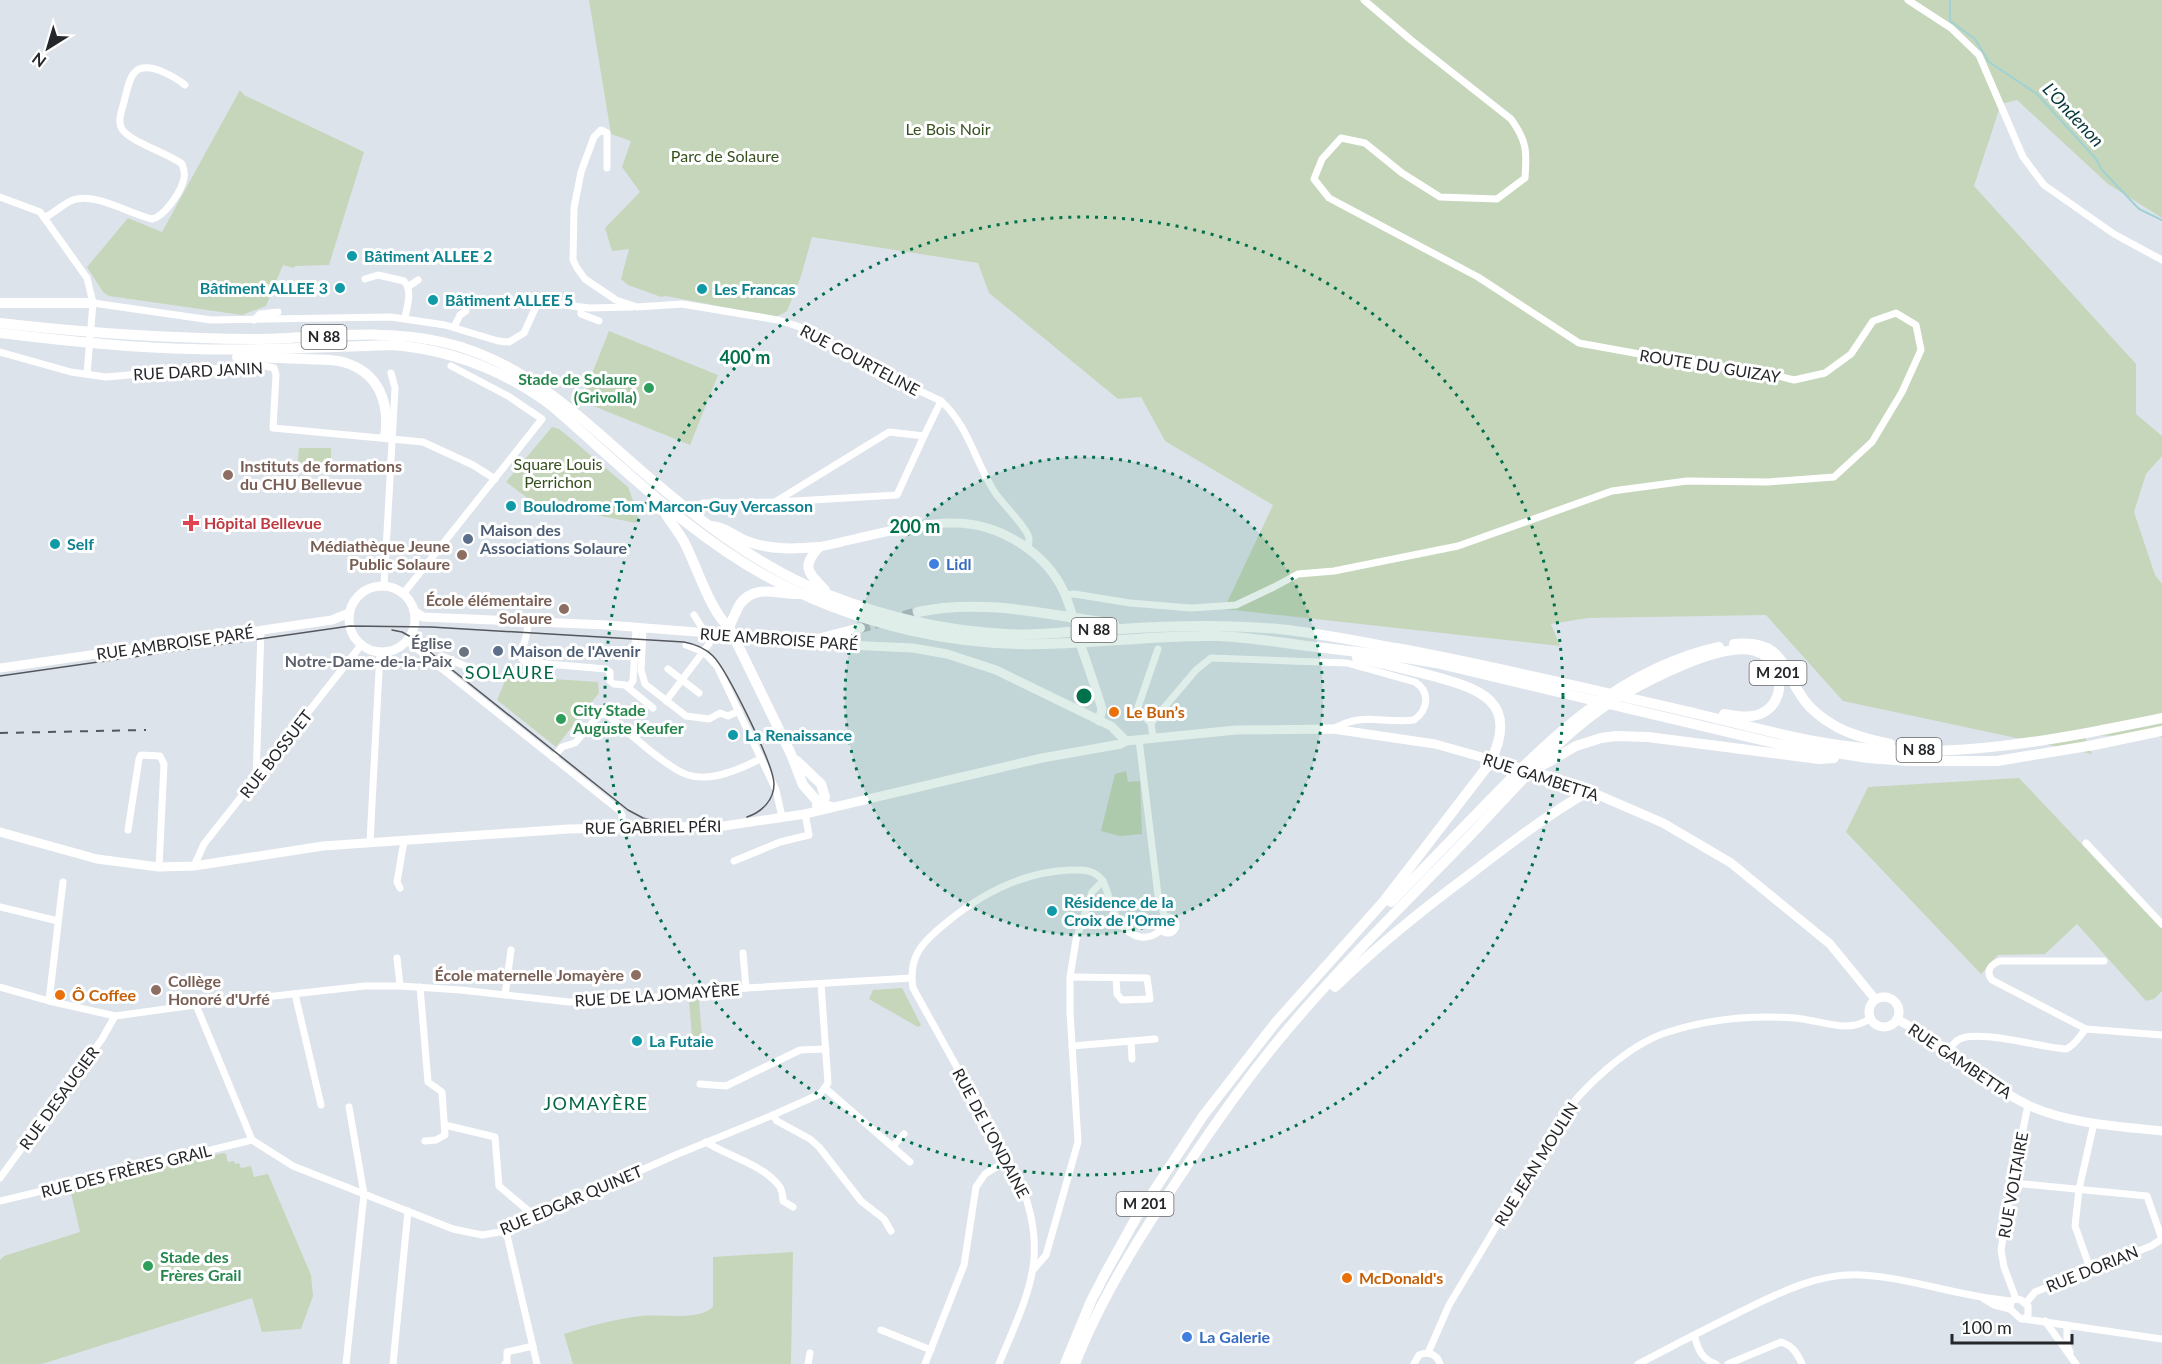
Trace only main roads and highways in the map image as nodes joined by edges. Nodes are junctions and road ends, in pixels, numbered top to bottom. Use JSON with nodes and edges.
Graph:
{"nodes":[{"id":1,"x":0,"y":303,"type":"edge"},
{"id":2,"x":93,"y":303,"type":"road end"},
{"id":3,"x":0,"y":323,"type":"edge"},
{"id":4,"x":0,"y":333,"type":"edge"},
{"id":5,"x":190,"y":349,"type":"junction"},
{"id":6,"x":389,"y":438,"type":"road end"},
{"id":7,"x":657,"y":497,"type":"junction"},
{"id":8,"x":707,"y":525,"type":"junction"},
{"id":9,"x":819,"y":547,"type":"junction"},
{"id":10,"x":801,"y":594,"type":"junction"},
{"id":11,"x":829,"y":595,"type":"junction"},
{"id":12,"x":414,"y":611,"type":"junction"},
{"id":13,"x":918,"y":612,"type":"tunnel mouth"},
{"id":14,"x":350,"y":613,"type":"junction"},
{"id":15,"x":860,"y":628,"type":"tunnel mouth"},
{"id":16,"x":1135,"y":628,"type":"junction"},
{"id":17,"x":730,"y":629,"type":"junction"},
{"id":18,"x":1266,"y":640,"type":"junction"},
{"id":19,"x":802,"y":643,"type":"junction"},
{"id":20,"x":0,"y":668,"type":"edge"},
{"id":21,"x":1678,"y":710,"type":"junction"},
{"id":22,"x":2162,"y":718,"type":"edge"},
{"id":23,"x":1099,"y":721,"type":"junction"},
{"id":24,"x":2162,"y":731,"type":"edge"},
{"id":25,"x":1558,"y":739,"type":"junction"},
{"id":26,"x":1126,"y":741,"type":"junction"},
{"id":27,"x":1919,"y":750,"type":"junction"},
{"id":28,"x":1852,"y":756,"type":"junction"},
{"id":29,"x":1589,"y":791,"type":"junction"},
{"id":30,"x":1506,"y":799,"type":"junction"},
{"id":31,"x":818,"y":808,"type":"junction"},
{"id":32,"x":0,"y":832,"type":"edge"},
{"id":33,"x":1351,"y":939,"type":"junction"},
{"id":34,"x":1875,"y":999,"type":"junction"},
{"id":35,"x":1897,"y":1019,"type":"junction"},
{"id":36,"x":1278,"y":1041,"type":"junction"},
{"id":37,"x":2162,"y":1131,"type":"edge"},
{"id":38,"x":1065,"y":1364,"type":"edge"},
{"id":39,"x":1074,"y":1364,"type":"edge"}],
"edges":[{"from":1,"to":2,"type":"highway"},
{"from":3,"to":8,"type":"highway","number":"N 88"},
{"from":4,"to":5,"type":"highway","number":"N 88"},
{"from":5,"to":6,"type":"highway","number":"N 88"},
{"from":5,"to":7,"type":"highway","number":"N 88"},
{"from":7,"to":10,"type":"highway","number":"N 88"},
{"from":7,"to":17,"type":"highway"},
{"from":8,"to":9,"type":"highway"},
{"from":8,"to":11,"type":"highway","number":"N 88"},
{"from":9,"to":11,"type":"highway"},
{"from":9,"to":23,"type":"main road","name":"RUE COURTELINE"},
{"from":10,"to":17,"type":"highway"},
{"from":10,"to":18,"type":"highway","number":"N 88"},
{"from":11,"to":16,"type":"highway","number":"N 88"},
{"from":12,"to":14,"type":"main road"},
{"from":12,"to":14,"type":"main road"},
{"from":12,"to":19,"type":"main road","name":"RUE AMBROISE PARÉ"},
{"from":13,"to":16,"type":"highway"},
{"from":14,"to":20,"type":"main road","name":"RUE AMBROISE PARÉ"},
{"from":15,"to":19,"type":"highway"},
{"from":16,"to":21,"type":"highway","number":"N 88"},
{"from":17,"to":31,"type":"highway"},
{"from":18,"to":28,"type":"highway","number":"N 88"},
{"from":18,"to":33,"type":"highway"},
{"from":19,"to":23,"type":"main road","name":"RUE AMBROISE PARÉ"},
{"from":21,"to":25,"type":"highway","number":"M 201"},
{"from":21,"to":27,"type":"highway","number":"N 88"},
{"from":22,"to":27,"type":"highway","number":"N 88"},
{"from":23,"to":26,"type":"main road","name":"RUE AMBROISE PARÉ"},
{"from":24,"to":28,"type":"highway","number":"N 88"},
{"from":25,"to":27,"type":"highway","number":"M 201"},
{"from":25,"to":30,"type":"highway","number":"M 201"},
{"from":25,"to":33,"type":"highway","number":"M 201"},
{"from":26,"to":29,"type":"main road","name":"RUE GAMBETTA"},
{"from":26,"to":31,"type":"main road"},
{"from":28,"to":30,"type":"highway"},
{"from":29,"to":34,"type":"main road","name":"RUE GAMBETTA"},
{"from":29,"to":36,"type":"highway"},
{"from":30,"to":36,"type":"highway","number":"M 201"},
{"from":31,"to":32,"type":"main road","name":"RUE GABRIEL PÉRI"},
{"from":33,"to":38,"type":"highway","number":"M 201"},
{"from":34,"to":35,"type":"main road"},
{"from":34,"to":35,"type":"main road"},
{"from":35,"to":37,"type":"main road","name":"RUE GAMBETTA"},
{"from":36,"to":39,"type":"highway","number":"M 201"}]}
